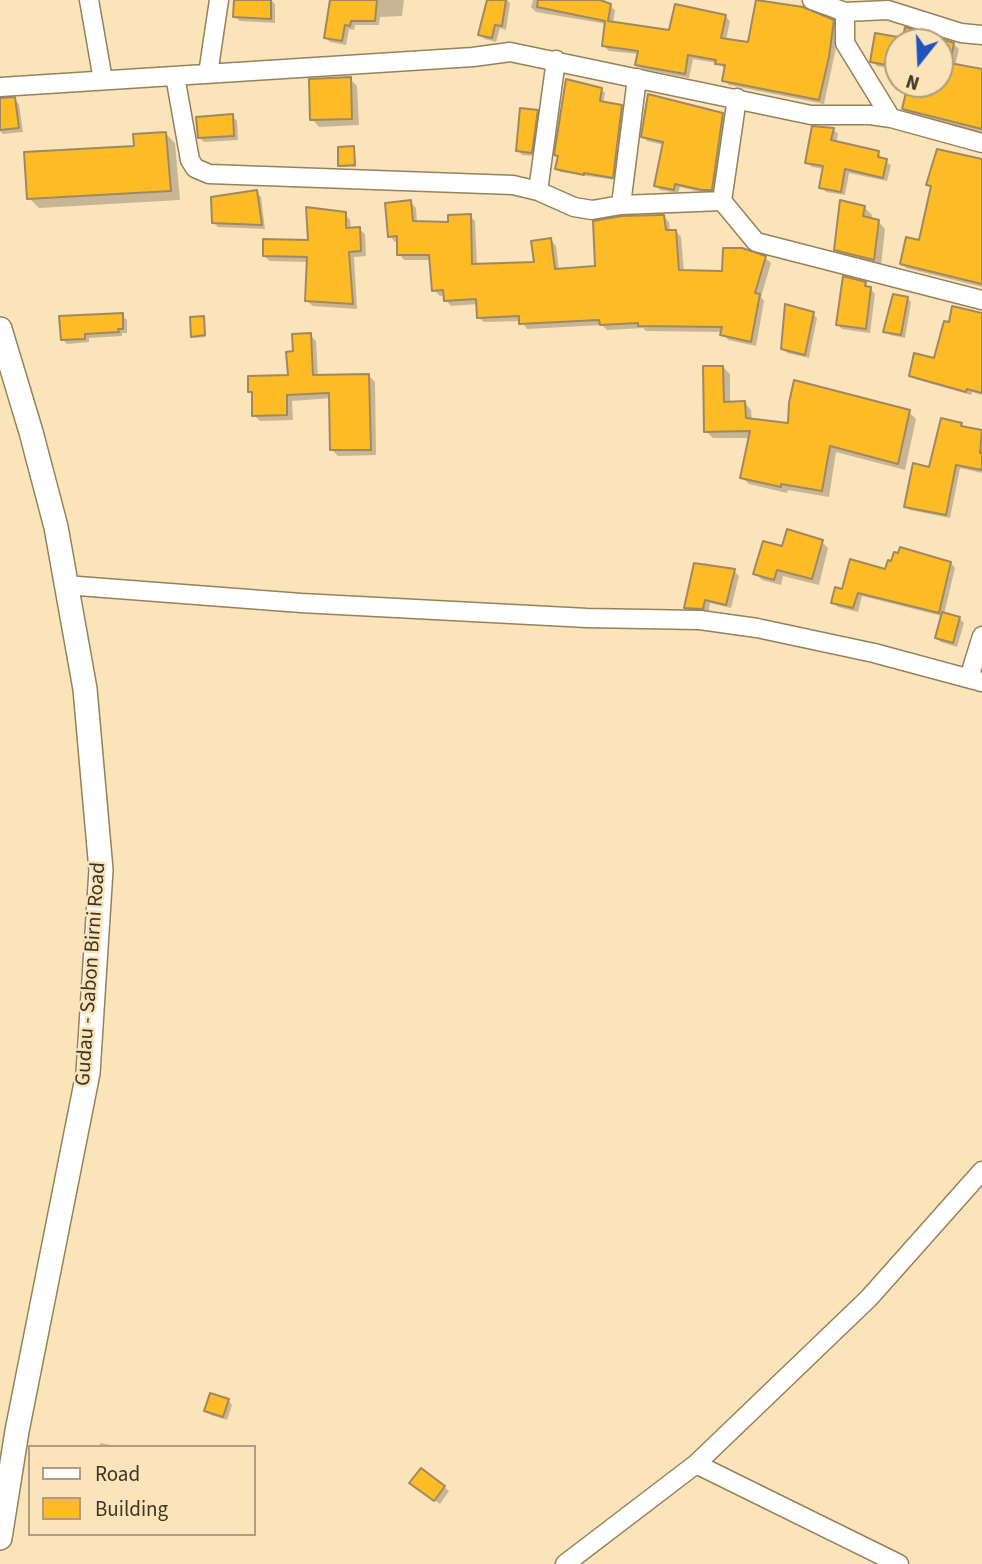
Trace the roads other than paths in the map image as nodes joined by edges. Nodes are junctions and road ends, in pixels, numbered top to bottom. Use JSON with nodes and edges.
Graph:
{"nodes":[{"id":1,"x":89,"y":0,"type":"edge"},
{"id":2,"x":219,"y":0,"type":"edge"},
{"id":3,"x":812,"y":0,"type":"edge"},
{"id":4,"x":904,"y":6,"type":"edge"},
{"id":5,"x":845,"y":12,"type":"junction"},
{"id":6,"x":982,"y":35,"type":"edge"},
{"id":7,"x":556,"y":60,"type":"junction"},
{"id":8,"x":208,"y":74,"type":"junction"},
{"id":9,"x":175,"y":76,"type":"junction"},
{"id":10,"x":637,"y":78,"type":"junction"},
{"id":11,"x":103,"y":80,"type":"junction"},
{"id":12,"x":0,"y":87,"type":"edge"},
{"id":13,"x":737,"y":98,"type":"junction"},
{"id":14,"x":891,"y":118,"type":"junction"},
{"id":15,"x":982,"y":143,"type":"edge"},
{"id":16,"x":538,"y":191,"type":"junction"},
{"id":17,"x":722,"y":201,"type":"junction"},
{"id":18,"x":621,"y":205,"type":"junction"},
{"id":19,"x":982,"y":300,"type":"edge"},
{"id":20,"x":0,"y":329,"type":"edge"},
{"id":21,"x":65,"y":585,"type":"junction"},
{"id":22,"x":982,"y":636,"type":"edge"},
{"id":23,"x":975,"y":680,"type":"edge"},
{"id":24,"x":982,"y":1171,"type":"edge"},
{"id":25,"x":696,"y":1464,"type":"junction"},
{"id":26,"x":0,"y":1538,"type":"edge"},
{"id":27,"x":565,"y":1564,"type":"edge"},
{"id":28,"x":899,"y":1564,"type":"edge"}],
"edges":[{"from":1,"to":11,"type":"street"},
{"from":2,"to":8,"type":"street"},
{"from":3,"to":5,"type":"street"},
{"from":4,"to":5,"type":"street"},
{"from":4,"to":6,"type":"street"},
{"from":5,"to":14,"type":"street"},
{"from":7,"to":8,"type":"street"},
{"from":7,"to":10,"type":"street"},
{"from":7,"to":16,"type":"street"},
{"from":8,"to":9,"type":"street"},
{"from":9,"to":11,"type":"street"},
{"from":9,"to":16,"type":"street"},
{"from":10,"to":13,"type":"street"},
{"from":10,"to":18,"type":"street"},
{"from":11,"to":12,"type":"street"},
{"from":13,"to":14,"type":"street"},
{"from":13,"to":17,"type":"street"},
{"from":14,"to":15,"type":"street"},
{"from":16,"to":18,"type":"street"},
{"from":17,"to":18,"type":"street"},
{"from":17,"to":19,"type":"street"},
{"from":20,"to":21,"type":"main road","name":"Gudau - Sabon Birni Road"},
{"from":21,"to":23,"type":"street"},
{"from":21,"to":26,"type":"main road","name":"Gudau - Sabon Birni Road"},
{"from":22,"to":23,"type":"street"},
{"from":24,"to":25,"type":"street"},
{"from":25,"to":27,"type":"street"},
{"from":25,"to":28,"type":"street"}]}
